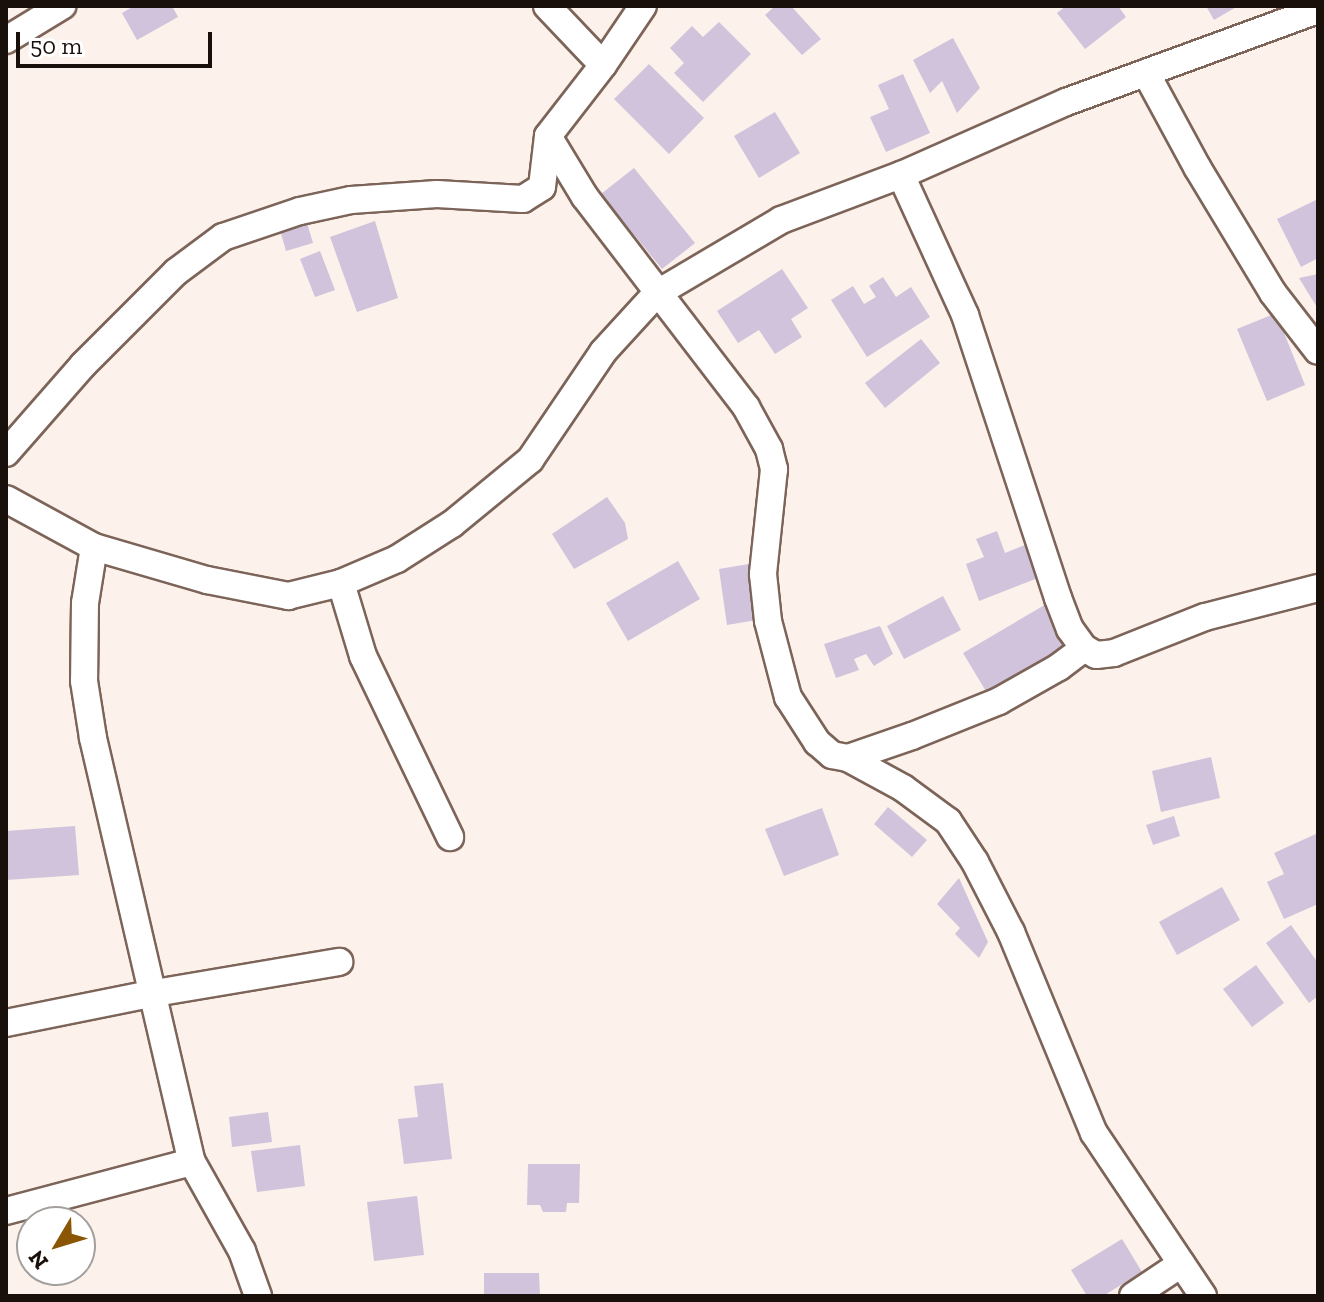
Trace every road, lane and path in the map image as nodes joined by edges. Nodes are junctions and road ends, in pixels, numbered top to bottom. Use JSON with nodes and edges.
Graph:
{"nodes":[{"id":1,"x":62,"y":6,"type":"edge"},
{"id":2,"x":547,"y":6,"type":"edge"},
{"id":3,"x":643,"y":6,"type":"edge"},
{"id":4,"x":1318,"y":10,"type":"edge"},
{"id":5,"x":6,"y":40,"type":"edge"},
{"id":6,"x":603,"y":65,"type":"junction"},
{"id":7,"x":1146,"y":73,"type":"junction"},
{"id":8,"x":548,"y":136,"type":"junction"},
{"id":9,"x":901,"y":175,"type":"junction"},
{"id":10,"x":656,"y":294,"type":"junction"},
{"id":11,"x":1318,"y":351,"type":"edge"},
{"id":12,"x":6,"y":453,"type":"edge"},
{"id":13,"x":6,"y":499,"type":"edge"},
{"id":14,"x":94,"y":547,"type":"junction"},
{"id":15,"x":341,"y":583,"type":"junction"},
{"id":16,"x":1318,"y":588,"type":"edge"},
{"id":17,"x":1084,"y":648,"type":"junction"},
{"id":18,"x":848,"y":758,"type":"junction"},
{"id":19,"x":450,"y":837,"type":"dead end"},
{"id":20,"x":339,"y":962,"type":"dead end"},
{"id":21,"x":155,"y":993,"type":"junction"},
{"id":22,"x":6,"y":1023,"type":"edge"},
{"id":23,"x":192,"y":1162,"type":"junction"},
{"id":24,"x":6,"y":1211,"type":"edge"},
{"id":25,"x":1181,"y":1264,"type":"junction"},
{"id":26,"x":258,"y":1296,"type":"edge"},
{"id":27,"x":1133,"y":1296,"type":"edge"},
{"id":28,"x":1203,"y":1296,"type":"edge"}],
"edges":[{"from":1,"to":5,"type":"street"},
{"from":2,"to":6,"type":"street"},
{"from":3,"to":6,"type":"street"},
{"from":4,"to":7,"type":"street"},
{"from":6,"to":8,"type":"street"},
{"from":7,"to":9,"type":"street"},
{"from":7,"to":11,"type":"street"},
{"from":8,"to":10,"type":"street"},
{"from":8,"to":12,"type":"street"},
{"from":9,"to":10,"type":"street"},
{"from":9,"to":17,"type":"street"},
{"from":10,"to":15,"type":"street"},
{"from":10,"to":18,"type":"street"},
{"from":13,"to":14,"type":"street"},
{"from":14,"to":15,"type":"street"},
{"from":14,"to":21,"type":"street"},
{"from":15,"to":19,"type":"street"},
{"from":16,"to":17,"type":"street"},
{"from":17,"to":18,"type":"street"},
{"from":18,"to":25,"type":"street"},
{"from":20,"to":21,"type":"street"},
{"from":21,"to":22,"type":"street"},
{"from":21,"to":23,"type":"street"},
{"from":23,"to":24,"type":"street"},
{"from":23,"to":26,"type":"street"},
{"from":25,"to":27,"type":"street"},
{"from":25,"to":28,"type":"street"}]}
